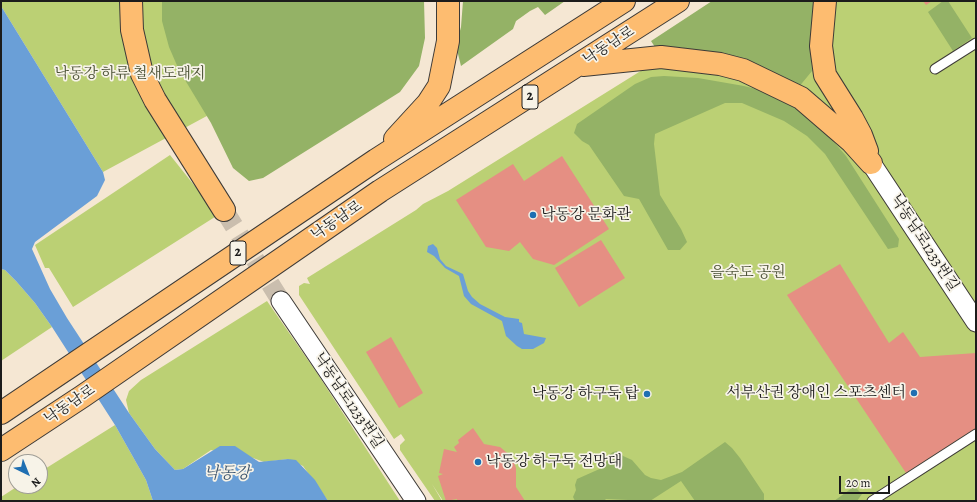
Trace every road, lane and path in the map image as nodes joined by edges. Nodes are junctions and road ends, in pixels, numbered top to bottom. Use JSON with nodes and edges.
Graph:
{"nodes":[{"id":1,"x":131,"y":1,"type":"edge"},
{"id":2,"x":448,"y":1,"type":"edge"},
{"id":3,"x":624,"y":1,"type":"edge"},
{"id":4,"x":678,"y":1,"type":"edge"},
{"id":5,"x":825,"y":1,"type":"edge"},
{"id":6,"x":976,"y":43,"type":"edge"},
{"id":7,"x":578,"y":66,"type":"junction"},
{"id":8,"x":935,"y":69,"type":"dead end"},
{"id":9,"x":376,"y":160,"type":"junction"},
{"id":10,"x":871,"y":163,"type":"junction"},
{"id":11,"x":224,"y":210,"type":"tunnel mouth"},
{"id":12,"x":281,"y":301,"type":"tunnel mouth"},
{"id":13,"x":976,"y":322,"type":"edge"},
{"id":14,"x":1,"y":413,"type":"edge"},
{"id":15,"x":976,"y":434,"type":"edge"},
{"id":16,"x":1,"y":450,"type":"edge"},
{"id":17,"x":416,"y":501,"type":"edge"},
{"id":18,"x":872,"y":501,"type":"edge"}],
"edges":[{"from":1,"to":11,"type":"main road"},
{"from":2,"to":9,"type":"main road"},
{"from":3,"to":9,"type":"main road","name":"낙동남로","number":"2"},
{"from":4,"to":7,"type":"main road","name":"낙동남로","number":"2"},
{"from":5,"to":10,"type":"main road"},
{"from":6,"to":8,"type":"lane"},
{"from":7,"to":10,"type":"main road"},
{"from":7,"to":16,"type":"main road","name":"낙동남로","number":"2"},
{"from":9,"to":14,"type":"main road","name":"낙동남로","number":"2"},
{"from":10,"to":13,"type":"street","name":"낙동남로1233번길"},
{"from":12,"to":17,"type":"street","name":"낙동남로1233번길"},
{"from":15,"to":18,"type":"lane"}]}
